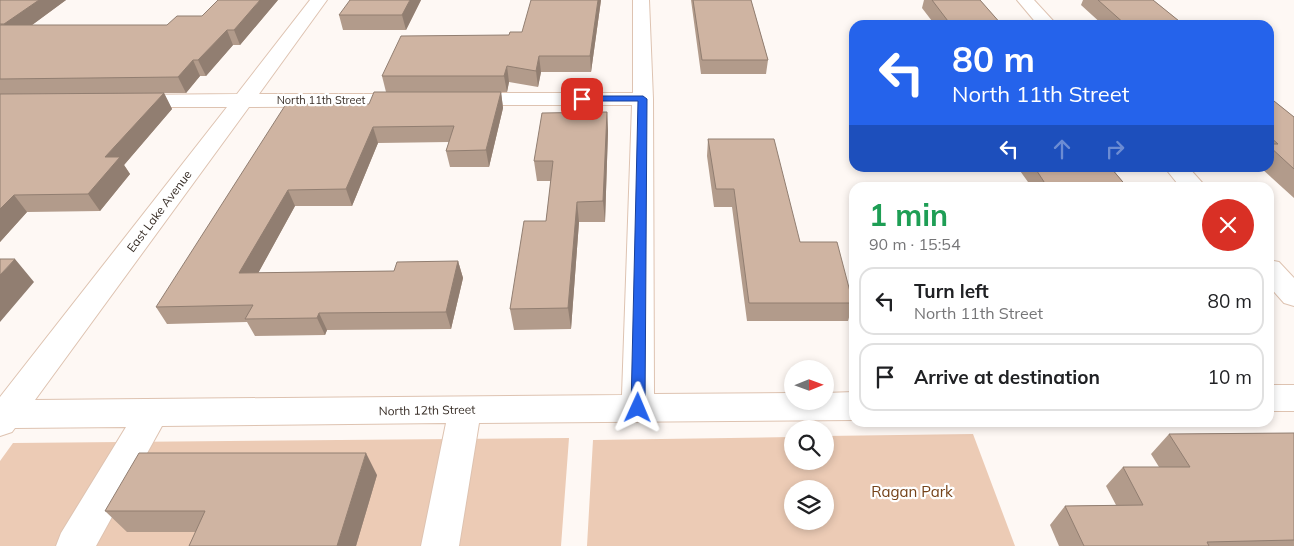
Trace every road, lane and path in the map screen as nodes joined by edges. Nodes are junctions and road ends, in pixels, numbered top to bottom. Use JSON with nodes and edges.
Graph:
{"nodes":[{"id":1,"x":319,"y":0,"type":"edge"},
{"id":2,"x":641,"y":0,"type":"edge"},
{"id":3,"x":1025,"y":0,"type":"edge"},
{"id":4,"x":1043,"y":20,"type":"edge"},
{"id":5,"x":643,"y":99,"type":"junction"},
{"id":6,"x":243,"y":100,"type":"junction"},
{"id":7,"x":109,"y":101,"type":"edge"},
{"id":8,"x":1181,"y":172,"type":"edge"},
{"id":9,"x":1190,"y":182,"type":"edge"},
{"id":10,"x":1274,"y":274,"type":"edge"},
{"id":11,"x":1294,"y":296,"type":"edge"},
{"id":12,"x":1274,"y":398,"type":"edge"},
{"id":13,"x":1294,"y":398,"type":"edge"},
{"id":14,"x":849,"y":406,"type":"edge"},
{"id":15,"x":638,"y":408,"type":"junction"},
{"id":16,"x":465,"y":410,"type":"junction"},
{"id":17,"x":152,"y":413,"type":"junction"},
{"id":18,"x":2,"y":417,"type":"edge"},
{"id":19,"x":76,"y":546,"type":"edge"},
{"id":20,"x":440,"y":546,"type":"edge"}],
"edges":[{"from":1,"to":6,"type":"street","name":"East Lake Avenue"},
{"from":2,"to":5,"type":"street"},
{"from":3,"to":4,"type":"street"},
{"from":5,"to":6,"type":"street","name":"North 11th Street"},
{"from":5,"to":15,"type":"street"},
{"from":6,"to":7,"type":"street","name":"North 11th Street"},
{"from":6,"to":18,"type":"street","name":"East Lake Avenue"},
{"from":8,"to":9,"type":"street"},
{"from":10,"to":11,"type":"street"},
{"from":12,"to":13,"type":"street"},
{"from":14,"to":15,"type":"street","name":"North 12th Street"},
{"from":15,"to":16,"type":"street","name":"North 12th Street"},
{"from":16,"to":17,"type":"street","name":"North 12th Street"},
{"from":16,"to":20,"type":"street"},
{"from":17,"to":18,"type":"street","name":"North 12th Street"},
{"from":17,"to":19,"type":"street"}]}
